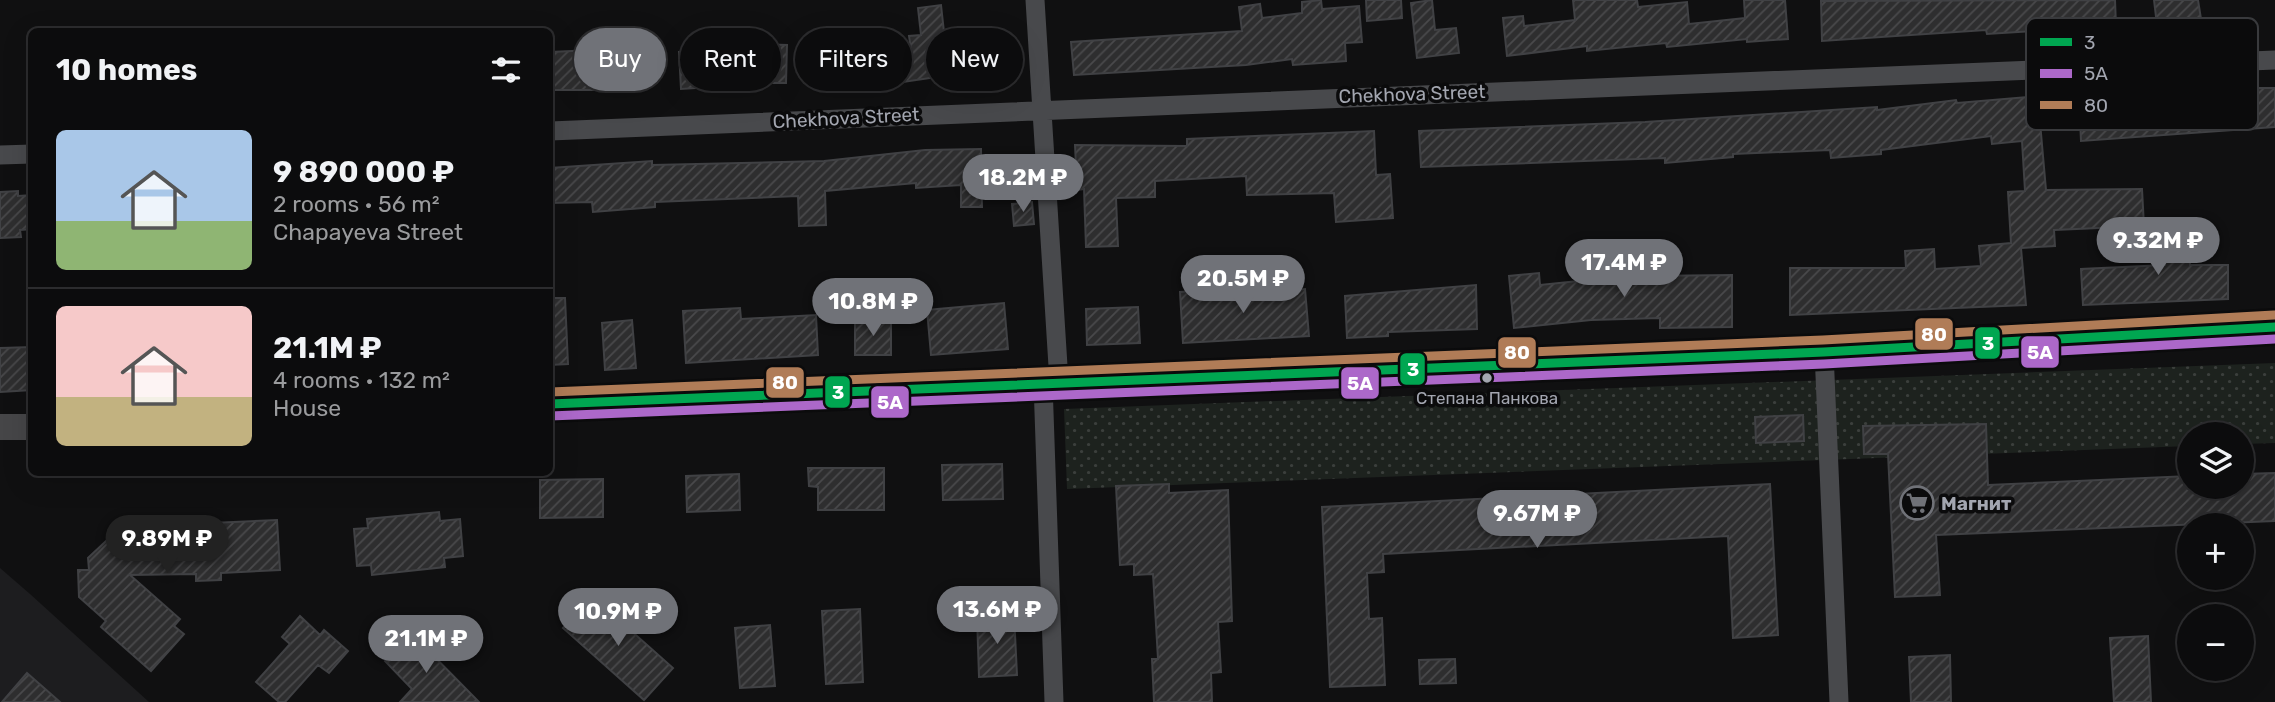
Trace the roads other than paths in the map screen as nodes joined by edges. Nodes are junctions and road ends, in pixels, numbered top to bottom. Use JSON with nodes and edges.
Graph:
{"nodes":[{"id":1,"x":1035,"y":0,"type":"edge"},
{"id":2,"x":2026,"y":70,"type":"edge"},
{"id":3,"x":1041,"y":109,"type":"junction"},
{"id":4,"x":553,"y":131,"type":"edge"},
{"id":5,"x":28,"y":154,"type":"edge"},
{"id":6,"x":0,"y":155,"type":"edge"},
{"id":7,"x":2275,"y":327,"type":"edge"},
{"id":8,"x":1824,"y":352,"type":"junction"},
{"id":9,"x":1051,"y":382,"type":"junction"},
{"id":10,"x":553,"y":404,"type":"edge"},
{"id":11,"x":28,"y":426,"type":"edge"},
{"id":12,"x":0,"y":427,"type":"edge"},
{"id":13,"x":1054,"y":702,"type":"edge"},
{"id":14,"x":1839,"y":702,"type":"edge"}],
"edges":[{"from":1,"to":3,"type":"street"},
{"from":2,"to":3,"type":"street","name":"Chekhova Street"},
{"from":3,"to":4,"type":"street","name":"Chekhova Street"},
{"from":3,"to":9,"type":"street"},
{"from":5,"to":6,"type":"street"},
{"from":7,"to":8,"type":"street"},
{"from":8,"to":9,"type":"street"},
{"from":8,"to":14,"type":"street"},
{"from":9,"to":10,"type":"street"},
{"from":9,"to":13,"type":"street"},
{"from":11,"to":12,"type":"street"}]}
